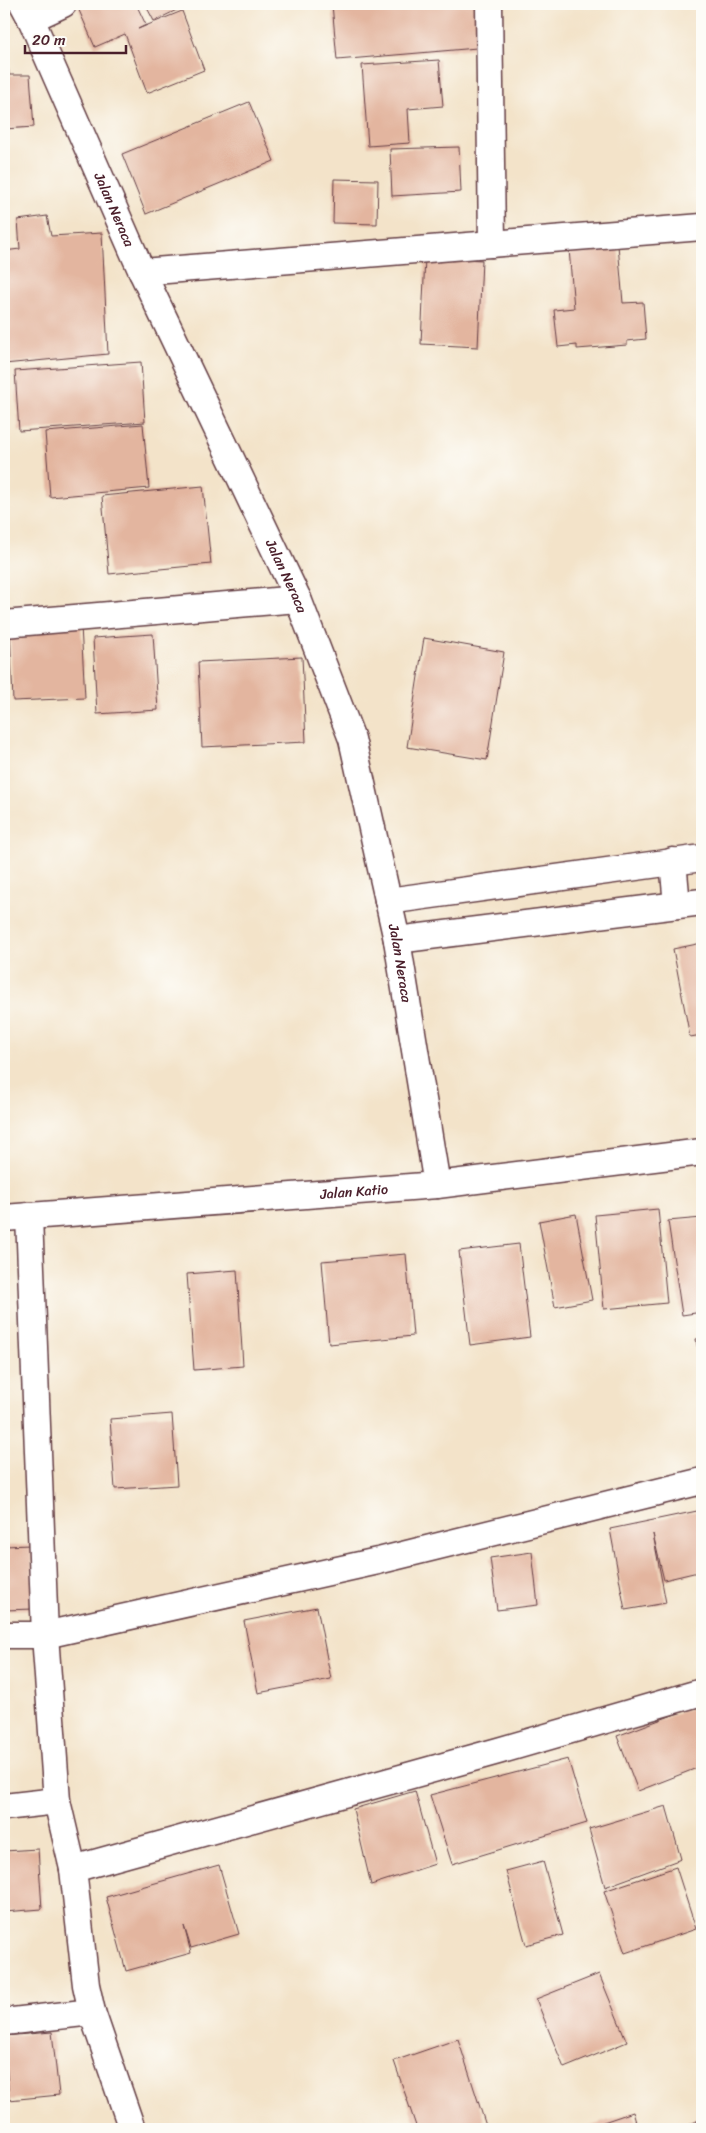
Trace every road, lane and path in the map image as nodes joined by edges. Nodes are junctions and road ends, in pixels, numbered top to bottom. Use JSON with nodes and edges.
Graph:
{"nodes":[{"id":1,"x":63,"y":4,"type":"edge"},
{"id":2,"x":489,"y":4,"type":"edge"},
{"id":3,"x":27,"y":11,"type":"edge"},
{"id":4,"x":702,"y":227,"type":"edge"},
{"id":5,"x":492,"y":244,"type":"junction"},
{"id":6,"x":142,"y":272,"type":"junction"},
{"id":7,"x":298,"y":599,"type":"junction"},
{"id":8,"x":4,"y":624,"type":"edge"},
{"id":9,"x":702,"y":858,"type":"edge"},
{"id":10,"x":673,"y":861,"type":"junction"},
{"id":11,"x":388,"y":901,"type":"junction"},
{"id":12,"x":690,"y":904,"type":"edge"},
{"id":13,"x":397,"y":940,"type":"junction"},
{"id":14,"x":702,"y":1152,"type":"edge"},
{"id":15,"x":437,"y":1185,"type":"junction"},
{"id":16,"x":29,"y":1216,"type":"junction"},
{"id":17,"x":4,"y":1218,"type":"edge"},
{"id":18,"x":702,"y":1480,"type":"edge"},
{"id":19,"x":4,"y":1635,"type":"edge"},
{"id":20,"x":45,"y":1635,"type":"junction"},
{"id":21,"x":702,"y":1692,"type":"edge"},
{"id":22,"x":57,"y":1801,"type":"junction"},
{"id":23,"x":4,"y":1807,"type":"edge"},
{"id":24,"x":73,"y":1869,"type":"junction"},
{"id":25,"x":92,"y":2012,"type":"junction"},
{"id":26,"x":4,"y":2022,"type":"edge"},
{"id":27,"x":132,"y":2129,"type":"edge"}],
"edges":[{"from":1,"to":3,"type":"street"},
{"from":2,"to":5,"type":"street"},
{"from":3,"to":6,"type":"street","name":"Jalan Neraca"},
{"from":4,"to":5,"type":"street"},
{"from":5,"to":6,"type":"street"},
{"from":6,"to":7,"type":"street","name":"Jalan Neraca"},
{"from":7,"to":8,"type":"street"},
{"from":7,"to":11,"type":"street","name":"Jalan Neraca"},
{"from":9,"to":10,"type":"street"},
{"from":10,"to":11,"type":"street"},
{"from":10,"to":12,"type":"street"},
{"from":11,"to":13,"type":"street","name":"Jalan Neraca"},
{"from":12,"to":13,"type":"street"},
{"from":13,"to":15,"type":"street","name":"Jalan Neraca"},
{"from":14,"to":15,"type":"street","name":"Jalan Katio"},
{"from":15,"to":16,"type":"street","name":"Jalan Katio"},
{"from":16,"to":17,"type":"street","name":"Jalan Katio"},
{"from":16,"to":20,"type":"street"},
{"from":18,"to":20,"type":"street"},
{"from":19,"to":20,"type":"street"},
{"from":20,"to":22,"type":"street"},
{"from":21,"to":24,"type":"street"},
{"from":22,"to":23,"type":"street"},
{"from":22,"to":24,"type":"street"},
{"from":24,"to":25,"type":"street"},
{"from":25,"to":26,"type":"street"},
{"from":25,"to":27,"type":"street"}]}
